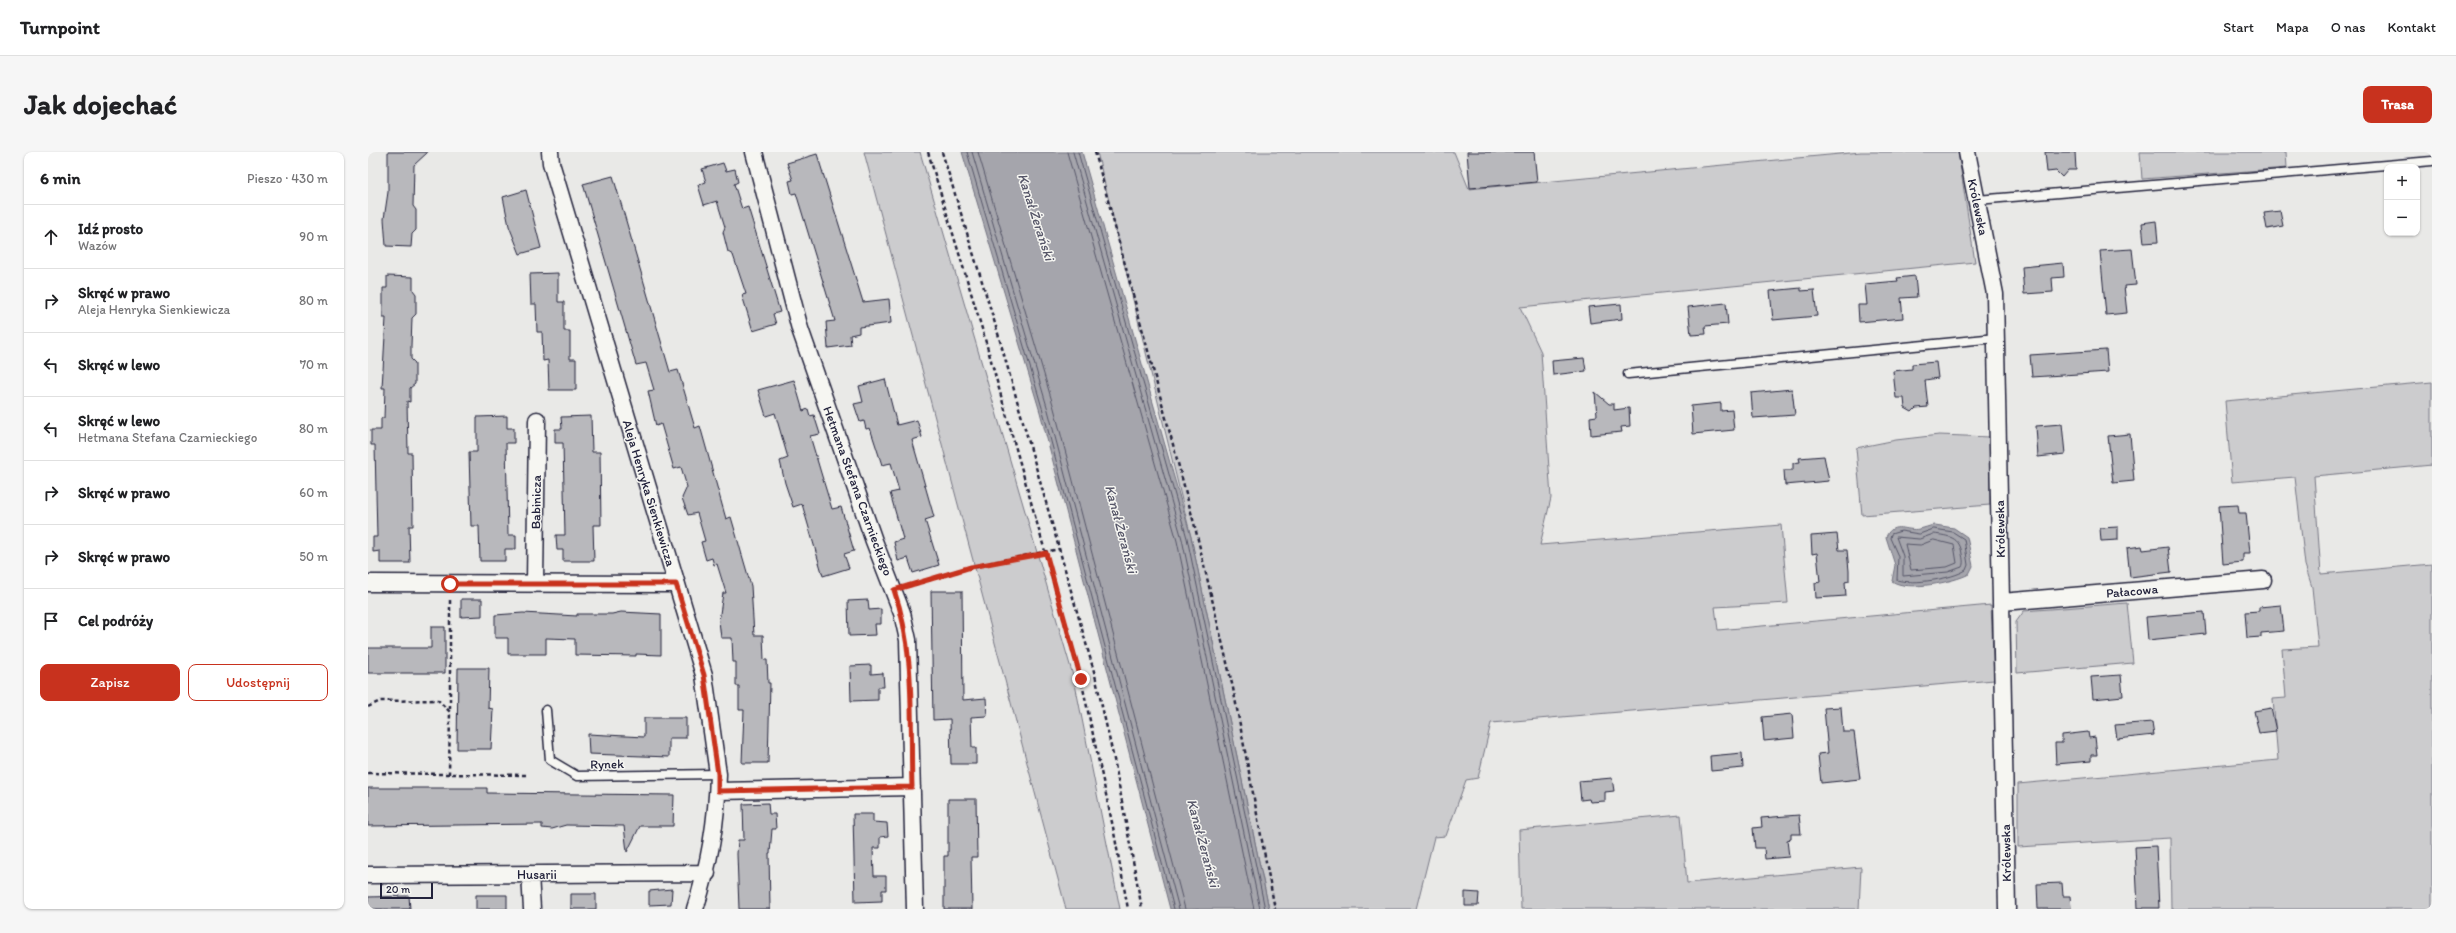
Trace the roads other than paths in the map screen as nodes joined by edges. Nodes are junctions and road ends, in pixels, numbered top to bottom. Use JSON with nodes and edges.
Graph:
{"nodes":[{"id":1,"x":550,"y":152,"type":"edge"},
{"id":2,"x":754,"y":152,"type":"edge"},
{"id":3,"x":1967,"y":152,"type":"edge"},
{"id":4,"x":2432,"y":161,"type":"edge"},
{"id":5,"x":1977,"y":200,"type":"junction"},
{"id":6,"x":1996,"y":338,"type":"junction"},
{"id":7,"x":1628,"y":374,"type":"dead end"},
{"id":8,"x":537,"y":420,"type":"dead end"},
{"id":9,"x":2263,"y":580,"type":"dead end"},
{"id":10,"x":368,"y":584,"type":"edge"},
{"id":11,"x":535,"y":584,"type":"junction"},
{"id":12,"x":676,"y":584,"type":"junction"},
{"id":13,"x":2002,"y":602,"type":"junction"},
{"id":14,"x":546,"y":710,"type":"dead end"},
{"id":15,"x":718,"y":774,"type":"junction"},
{"id":16,"x":912,"y":787,"type":"junction"},
{"id":17,"x":718,"y":791,"type":"junction"},
{"id":18,"x":706,"y":873,"type":"junction"},
{"id":19,"x":530,"y":874,"type":"junction"},
{"id":20,"x":368,"y":875,"type":"edge"},
{"id":21,"x":532,"y":909,"type":"edge"},
{"id":22,"x":695,"y":909,"type":"edge"},
{"id":23,"x":915,"y":909,"type":"edge"},
{"id":24,"x":2007,"y":909,"type":"edge"}],
"edges":[{"from":1,"to":12,"type":"street","name":"Aleja Henryka Sienkiewicza"},
{"from":2,"to":16,"type":"street","name":"Hetmana Stefana Czarnieckiego"},
{"from":3,"to":5,"type":"street","name":"Królewska"},
{"from":4,"to":5,"type":"lane"},
{"from":5,"to":6,"type":"street","name":"Królewska"},
{"from":6,"to":7,"type":"lane"},
{"from":6,"to":13,"type":"street","name":"Królewska"},
{"from":8,"to":11,"type":"street","name":"Babinicza"},
{"from":9,"to":13,"type":"street","name":"Pałacowa"},
{"from":10,"to":11,"type":"street"},
{"from":11,"to":12,"type":"street"},
{"from":12,"to":15,"type":"street","name":"Aleja Henryka Sienkiewicza"},
{"from":13,"to":24,"type":"street","name":"Królewska"},
{"from":14,"to":15,"type":"lane","name":"Rynek"},
{"from":15,"to":17,"type":"street","name":"Aleja Henryka Sienkiewicza"},
{"from":16,"to":17,"type":"street"},
{"from":16,"to":23,"type":"street","name":"Hetmana Stefana Czarnieckiego"},
{"from":17,"to":18,"type":"street","name":"Aleja Henryka Sienkiewicza"},
{"from":18,"to":19,"type":"street","name":"Husarii"},
{"from":18,"to":22,"type":"street","name":"Aleja Henryka Sienkiewicza"},
{"from":19,"to":20,"type":"street","name":"Husarii"},
{"from":19,"to":21,"type":"street"}]}
